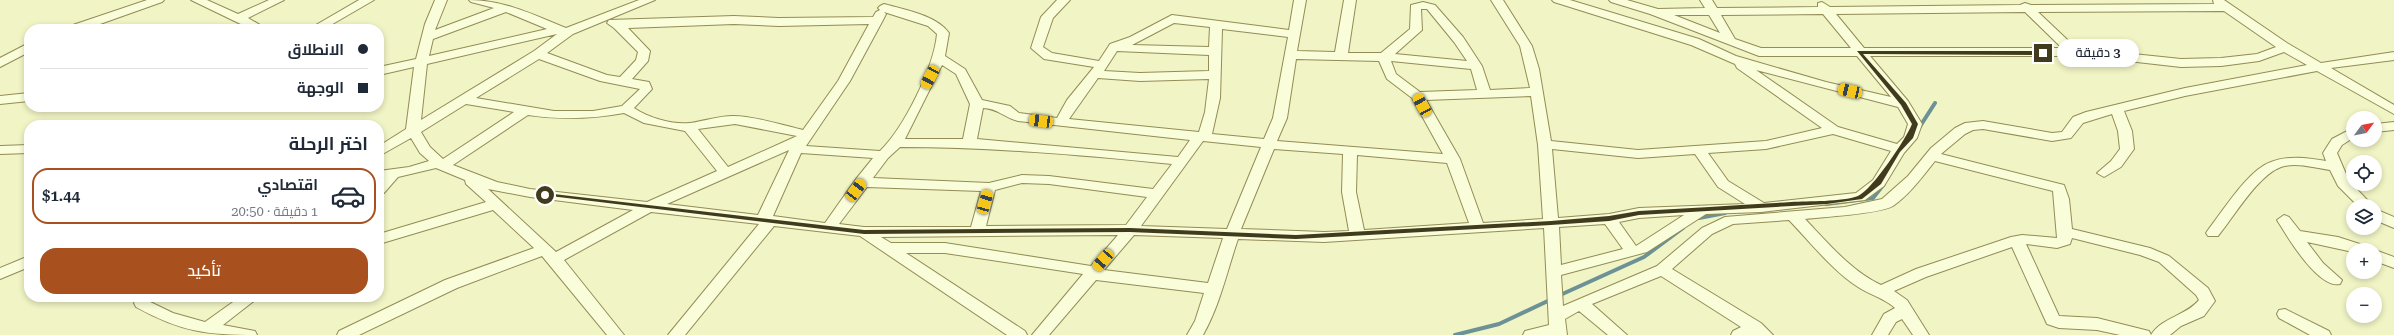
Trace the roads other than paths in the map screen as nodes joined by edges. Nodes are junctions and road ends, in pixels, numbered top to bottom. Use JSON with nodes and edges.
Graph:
{"nodes":[{"id":1,"x":158,"y":0,"type":"edge"},
{"id":2,"x":197,"y":0,"type":"edge"},
{"id":3,"x":278,"y":0,"type":"edge"},
{"id":4,"x":368,"y":0,"type":"edge"},
{"id":5,"x":440,"y":0,"type":"edge"},
{"id":6,"x":475,"y":0,"type":"edge"},
{"id":7,"x":649,"y":0,"type":"edge"},
{"id":8,"x":1064,"y":0,"type":"edge"},
{"id":9,"x":1300,"y":0,"type":"edge"},
{"id":10,"x":1350,"y":0,"type":"edge"},
{"id":11,"x":1497,"y":0,"type":"edge"},
{"id":12,"x":1558,"y":0,"type":"edge"},
{"id":13,"x":1615,"y":0,"type":"edge"},
{"id":14,"x":2019,"y":0,"type":"edge"},
{"id":15,"x":2093,"y":0,"type":"edge"},
{"id":16,"x":2141,"y":0,"type":"edge"},
{"id":17,"x":1417,"y":3,"type":"edge"},
{"id":18,"x":2221,"y":3,"type":"edge"},
{"id":19,"x":888,"y":4,"type":"edge"},
{"id":20,"x":1709,"y":5,"type":"edge"},
{"id":21,"x":1821,"y":5,"type":"edge"},
{"id":22,"x":506,"y":8,"type":"junction"},
{"id":23,"x":2103,"y":8,"type":"junction"},
{"id":24,"x":2151,"y":8,"type":"junction"},
{"id":25,"x":2029,"y":9,"type":"junction"},
{"id":26,"x":1654,"y":12,"type":"junction"},
{"id":27,"x":239,"y":18,"type":"junction"},
{"id":28,"x":597,"y":19,"type":"junction"},
{"id":29,"x":877,"y":20,"type":"junction"},
{"id":30,"x":88,"y":24,"type":"edge"},
{"id":31,"x":249,"y":24,"type":"edge"},
{"id":32,"x":324,"y":24,"type":"edge"},
{"id":33,"x":618,"y":25,"type":"junction"},
{"id":34,"x":1216,"y":25,"type":"junction"},
{"id":35,"x":564,"y":31,"type":"junction"},
{"id":36,"x":1294,"y":34,"type":"junction"},
{"id":37,"x":428,"y":37,"type":"junction"},
{"id":38,"x":1730,"y":40,"type":"junction"},
{"id":39,"x":1114,"y":47,"type":"junction"},
{"id":40,"x":2288,"y":49,"type":"junction"},
{"id":41,"x":24,"y":50,"type":"edge"},
{"id":42,"x":1215,"y":51,"type":"junction"},
{"id":43,"x":1859,"y":52,"type":"junction"},
{"id":44,"x":2074,"y":53,"type":"junction"},
{"id":45,"x":538,"y":54,"type":"junction"},
{"id":46,"x":1290,"y":55,"type":"junction"},
{"id":47,"x":1341,"y":56,"type":"junction"},
{"id":48,"x":2394,"y":56,"type":"edge"},
{"id":49,"x":939,"y":57,"type":"junction"},
{"id":50,"x":1384,"y":57,"type":"junction"},
{"id":51,"x":1732,"y":59,"type":"junction"},
{"id":52,"x":421,"y":62,"type":"junction"},
{"id":53,"x":0,"y":63,"type":"edge"},
{"id":54,"x":1476,"y":66,"type":"junction"},
{"id":55,"x":2320,"y":67,"type":"junction"},
{"id":56,"x":384,"y":70,"type":"edge"},
{"id":57,"x":1098,"y":70,"type":"junction"},
{"id":58,"x":1214,"y":75,"type":"junction"},
{"id":59,"x":622,"y":82,"type":"junction"},
{"id":60,"x":1537,"y":92,"type":"junction"},
{"id":61,"x":1485,"y":94,"type":"junction"},
{"id":62,"x":1417,"y":96,"type":"junction"},
{"id":63,"x":24,"y":98,"type":"edge"},
{"id":64,"x":0,"y":100,"type":"edge"},
{"id":65,"x":465,"y":100,"type":"junction"},
{"id":66,"x":977,"y":104,"type":"junction"},
{"id":67,"x":1903,"y":104,"type":"junction"},
{"id":68,"x":626,"y":109,"type":"junction"},
{"id":69,"x":2117,"y":109,"type":"junction"},
{"id":70,"x":2393,"y":109,"type":"edge"},
{"id":71,"x":525,"y":111,"type":"junction"},
{"id":72,"x":1061,"y":122,"type":"junction"},
{"id":73,"x":689,"y":127,"type":"junction"},
{"id":74,"x":2393,"y":127,"type":"edge"},
{"id":75,"x":2382,"y":128,"type":"edge"},
{"id":76,"x":1833,"y":130,"type":"junction"},
{"id":77,"x":414,"y":131,"type":"junction"},
{"id":78,"x":1202,"y":136,"type":"junction"},
{"id":79,"x":2346,"y":136,"type":"edge"},
{"id":80,"x":801,"y":141,"type":"junction"},
{"id":81,"x":896,"y":143,"type":"junction"},
{"id":82,"x":969,"y":143,"type":"junction"},
{"id":83,"x":1269,"y":144,"type":"junction"},
{"id":84,"x":1544,"y":145,"type":"junction"},
{"id":85,"x":24,"y":149,"type":"edge"},
{"id":86,"x":384,"y":149,"type":"edge"},
{"id":87,"x":1900,"y":149,"type":"junction"},
{"id":88,"x":0,"y":150,"type":"edge"},
{"id":89,"x":1350,"y":150,"type":"junction"},
{"id":90,"x":1699,"y":150,"type":"junction"},
{"id":91,"x":883,"y":155,"type":"junction"},
{"id":92,"x":1932,"y":156,"type":"junction"},
{"id":93,"x":1453,"y":159,"type":"junction"},
{"id":94,"x":1181,"y":161,"type":"junction"},
{"id":95,"x":440,"y":164,"type":"junction"},
{"id":96,"x":2335,"y":166,"type":"junction"},
{"id":97,"x":726,"y":172,"type":"junction"},
{"id":98,"x":2104,"y":173,"type":"dead end"},
{"id":99,"x":386,"y":175,"type":"edge"},
{"id":100,"x":465,"y":175,"type":"junction"},
{"id":101,"x":861,"y":182,"type":"junction"},
{"id":102,"x":989,"y":187,"type":"junction"},
{"id":103,"x":1156,"y":194,"type":"junction"},
{"id":104,"x":2359,"y":199,"type":"edge"},
{"id":105,"x":496,"y":204,"type":"junction"},
{"id":106,"x":649,"y":207,"type":"junction"},
{"id":107,"x":1761,"y":208,"type":"junction"},
{"id":108,"x":1703,"y":210,"type":"junction"},
{"id":109,"x":1794,"y":216,"type":"junction"},
{"id":110,"x":2382,"y":217,"type":"edge"},
{"id":111,"x":767,"y":219,"type":"junction"},
{"id":112,"x":1609,"y":219,"type":"junction"},
{"id":113,"x":2284,"y":220,"type":"dead end"},
{"id":114,"x":1551,"y":223,"type":"junction"},
{"id":115,"x":2394,"y":223,"type":"edge"},
{"id":116,"x":830,"y":227,"type":"junction"},
{"id":117,"x":1477,"y":227,"type":"junction"},
{"id":118,"x":1130,"y":230,"type":"junction"},
{"id":119,"x":864,"y":232,"type":"junction"},
{"id":120,"x":977,"y":232,"type":"junction"},
{"id":121,"x":2065,"y":232,"type":"junction"},
{"id":122,"x":2213,"y":233,"type":"dead end"},
{"id":123,"x":1232,"y":234,"type":"junction"},
{"id":124,"x":1356,"y":234,"type":"junction"},
{"id":125,"x":2296,"y":235,"type":"junction"},
{"id":126,"x":384,"y":238,"type":"edge"},
{"id":127,"x":2016,"y":240,"type":"junction"},
{"id":128,"x":2346,"y":244,"type":"edge"},
{"id":129,"x":889,"y":248,"type":"junction"},
{"id":130,"x":1633,"y":252,"type":"junction"},
{"id":131,"x":550,"y":254,"type":"junction"},
{"id":132,"x":2382,"y":258,"type":"edge"},
{"id":133,"x":24,"y":263,"type":"edge"},
{"id":134,"x":2394,"y":263,"type":"edge"},
{"id":135,"x":1662,"y":270,"type":"junction"},
{"id":136,"x":1093,"y":272,"type":"junction"},
{"id":137,"x":0,"y":274,"type":"edge"},
{"id":138,"x":1553,"y":274,"type":"junction"},
{"id":139,"x":2334,"y":280,"type":"dead end"},
{"id":140,"x":1215,"y":289,"type":"junction"},
{"id":141,"x":1881,"y":292,"type":"junction"},
{"id":142,"x":244,"y":302,"type":"edge"},
{"id":143,"x":142,"y":303,"type":"dead end"},
{"id":144,"x":1580,"y":303,"type":"junction"},
{"id":145,"x":1905,"y":311,"type":"junction"},
{"id":146,"x":2284,"y":314,"type":"dead end"},
{"id":147,"x":1557,"y":322,"type":"edge"},
{"id":148,"x":208,"y":328,"type":"junction"},
{"id":149,"x":1760,"y":331,"type":"edge"},
{"id":150,"x":249,"y":335,"type":"edge"},
{"id":151,"x":345,"y":335,"type":"edge"},
{"id":152,"x":616,"y":335,"type":"edge"},
{"id":153,"x":676,"y":335,"type":"edge"},
{"id":154,"x":1019,"y":335,"type":"edge"},
{"id":155,"x":1040,"y":335,"type":"edge"},
{"id":156,"x":1194,"y":335,"type":"edge"},
{"id":157,"x":1531,"y":335,"type":"edge"},
{"id":158,"x":1619,"y":335,"type":"edge"},
{"id":159,"x":1739,"y":335,"type":"edge"},
{"id":160,"x":1880,"y":335,"type":"edge"},
{"id":161,"x":1921,"y":335,"type":"edge"},
{"id":162,"x":2143,"y":335,"type":"edge"},
{"id":163,"x":2159,"y":335,"type":"edge"},
{"id":164,"x":2323,"y":335,"type":"edge"}],
"edges":[{"from":1,"to":30,"type":"street"},
{"from":2,"to":27,"type":"street"},
{"from":3,"to":27,"type":"street"},
{"from":4,"to":32,"type":"street"},
{"from":5,"to":37,"type":"street"},
{"from":6,"to":22,"type":"street"},
{"from":7,"to":28,"type":"street"},
{"from":8,"to":57,"type":"street"},
{"from":9,"to":36,"type":"street"},
{"from":10,"to":47,"type":"street"},
{"from":11,"to":60,"type":"street"},
{"from":12,"to":51,"type":"street"},
{"from":13,"to":26,"type":"street"},
{"from":14,"to":25,"type":"street"},
{"from":15,"to":23,"type":"street"},
{"from":16,"to":24,"type":"street"},
{"from":17,"to":50,"type":"street"},
{"from":17,"to":54,"type":"street"},
{"from":18,"to":24,"type":"street"},
{"from":18,"to":40,"type":"street"},
{"from":19,"to":29,"type":"street"},
{"from":19,"to":49,"type":"street"},
{"from":20,"to":21,"type":"street"},
{"from":20,"to":26,"type":"street"},
{"from":20,"to":38,"type":"street"},
{"from":21,"to":25,"type":"street"},
{"from":21,"to":43,"type":"street"},
{"from":22,"to":35,"type":"street"},
{"from":22,"to":37,"type":"street"},
{"from":23,"to":24,"type":"street"},
{"from":23,"to":25,"type":"street"},
{"from":25,"to":44,"type":"street"},
{"from":26,"to":38,"type":"street"},
{"from":27,"to":31,"type":"street"},
{"from":28,"to":33,"type":"street"},
{"from":28,"to":35,"type":"street"},
{"from":29,"to":33,"type":"street"},
{"from":29,"to":80,"type":"street"},
{"from":33,"to":59,"type":"street"},
{"from":34,"to":36,"type":"street"},
{"from":34,"to":39,"type":"street"},
{"from":34,"to":42,"type":"street"},
{"from":35,"to":45,"type":"street"},
{"from":35,"to":52,"type":"street"},
{"from":36,"to":46,"type":"street"},
{"from":37,"to":52,"type":"street"},
{"from":38,"to":43,"type":"street"},
{"from":39,"to":42,"type":"street"},
{"from":39,"to":57,"type":"street"},
{"from":40,"to":44,"type":"street"},
{"from":40,"to":55,"type":"street"},
{"from":41,"to":53,"type":"street"},
{"from":42,"to":58,"type":"street"},
{"from":43,"to":44,"type":"street"},
{"from":43,"to":67,"type":"street"},
{"from":45,"to":59,"type":"street"},
{"from":45,"to":65,"type":"street"},
{"from":46,"to":47,"type":"street"},
{"from":46,"to":83,"type":"street"},
{"from":47,"to":50,"type":"street"},
{"from":48,"to":55,"type":"street"},
{"from":49,"to":66,"type":"street"},
{"from":49,"to":81,"type":"street"},
{"from":50,"to":54,"type":"street"},
{"from":50,"to":62,"type":"street"},
{"from":51,"to":67,"type":"street"},
{"from":51,"to":76,"type":"street"},
{"from":52,"to":56,"type":"street"},
{"from":52,"to":77,"type":"street"},
{"from":54,"to":61,"type":"street"},
{"from":55,"to":69,"type":"street"},
{"from":55,"to":70,"type":"street"},
{"from":57,"to":58,"type":"street"},
{"from":57,"to":72,"type":"street"},
{"from":58,"to":78,"type":"street"},
{"from":59,"to":68,"type":"street"},
{"from":60,"to":61,"type":"street"},
{"from":60,"to":84,"type":"street"},
{"from":61,"to":62,"type":"street"},
{"from":62,"to":93,"type":"street"},
{"from":63,"to":64,"type":"street"},
{"from":65,"to":71,"type":"street"},
{"from":65,"to":77,"type":"street"},
{"from":66,"to":72,"type":"street"},
{"from":66,"to":82,"type":"street"},
{"from":67,"to":87,"type":"street"},
{"from":68,"to":71,"type":"street"},
{"from":68,"to":73,"type":"street"},
{"from":69,"to":92,"type":"street"},
{"from":69,"to":98,"type":"street"},
{"from":71,"to":95,"type":"street"},
{"from":72,"to":78,"type":"street"},
{"from":73,"to":80,"type":"street"},
{"from":73,"to":97,"type":"street"},
{"from":74,"to":75,"type":"street"},
{"from":76,"to":87,"type":"street"},
{"from":76,"to":90,"type":"street"},
{"from":77,"to":86,"type":"street"},
{"from":77,"to":95,"type":"street"},
{"from":78,"to":83,"type":"street"},
{"from":78,"to":94,"type":"street"},
{"from":79,"to":96,"type":"street"},
{"from":80,"to":91,"type":"street"},
{"from":80,"to":97,"type":"street"},
{"from":80,"to":111,"type":"street"},
{"from":81,"to":82,"type":"street"},
{"from":81,"to":91,"type":"street"},
{"from":82,"to":94,"type":"street"},
{"from":83,"to":89,"type":"street"},
{"from":83,"to":123,"type":"street"},
{"from":84,"to":90,"type":"street"},
{"from":84,"to":114,"type":"street"},
{"from":85,"to":88,"type":"street"},
{"from":87,"to":107,"type":"street"},
{"from":89,"to":93,"type":"street"},
{"from":89,"to":124,"type":"street"},
{"from":90,"to":107,"type":"street"},
{"from":91,"to":101,"type":"street"},
{"from":92,"to":109,"type":"street"},
{"from":92,"to":121,"type":"street"},
{"from":93,"to":117,"type":"street"},
{"from":94,"to":103,"type":"street"},
{"from":95,"to":99,"type":"street"},
{"from":95,"to":100,"type":"street"},
{"from":96,"to":104,"type":"street"},
{"from":96,"to":122,"type":"street"},
{"from":97,"to":106,"type":"street"},
{"from":100,"to":105,"type":"street"},
{"from":100,"to":106,"type":"street"},
{"from":101,"to":102,"type":"street"},
{"from":101,"to":116,"type":"street"},
{"from":102,"to":103,"type":"street"},
{"from":102,"to":120,"type":"street"},
{"from":103,"to":118,"type":"street"},
{"from":105,"to":126,"type":"street"},
{"from":105,"to":131,"type":"street"},
{"from":106,"to":111,"type":"street"},
{"from":106,"to":131,"type":"street"},
{"from":107,"to":108,"type":"street"},
{"from":108,"to":112,"type":"street"},
{"from":108,"to":130,"type":"street"},
{"from":109,"to":135,"type":"street"},
{"from":109,"to":141,"type":"street"},
{"from":110,"to":115,"type":"street"},
{"from":111,"to":116,"type":"street"},
{"from":111,"to":153,"type":"street"},
{"from":112,"to":114,"type":"street"},
{"from":112,"to":130,"type":"street"},
{"from":113,"to":125,"type":"street"},
{"from":114,"to":117,"type":"street"},
{"from":114,"to":138,"type":"street"},
{"from":116,"to":119,"type":"street"},
{"from":117,"to":124,"type":"street"},
{"from":118,"to":120,"type":"street"},
{"from":118,"to":123,"type":"street"},
{"from":118,"to":136,"type":"street"},
{"from":119,"to":120,"type":"street"},
{"from":119,"to":129,"type":"street"},
{"from":121,"to":127,"type":"street"},
{"from":121,"to":163,"type":"street"},
{"from":123,"to":124,"type":"street"},
{"from":123,"to":140,"type":"street"},
{"from":125,"to":128,"type":"street"},
{"from":125,"to":139,"type":"street"},
{"from":127,"to":141,"type":"street"},
{"from":127,"to":162,"type":"street"},
{"from":129,"to":136,"type":"street"},
{"from":129,"to":154,"type":"street"},
{"from":130,"to":138,"type":"street"},
{"from":131,"to":151,"type":"street"},
{"from":131,"to":152,"type":"street"},
{"from":132,"to":134,"type":"street"},
{"from":133,"to":137,"type":"street"},
{"from":135,"to":144,"type":"street"},
{"from":135,"to":149,"type":"street"},
{"from":136,"to":140,"type":"street"},
{"from":136,"to":155,"type":"street"},
{"from":138,"to":147,"type":"street"},
{"from":140,"to":156,"type":"street"},
{"from":141,"to":145,"type":"street"},
{"from":142,"to":148,"type":"street"},
{"from":143,"to":148,"type":"street"},
{"from":144,"to":147,"type":"street"},
{"from":144,"to":158,"type":"street"},
{"from":145,"to":160,"type":"street"},
{"from":145,"to":161,"type":"street"},
{"from":146,"to":164,"type":"street"},
{"from":147,"to":157,"type":"street"},
{"from":148,"to":150,"type":"street"},
{"from":149,"to":159,"type":"street"}]}
